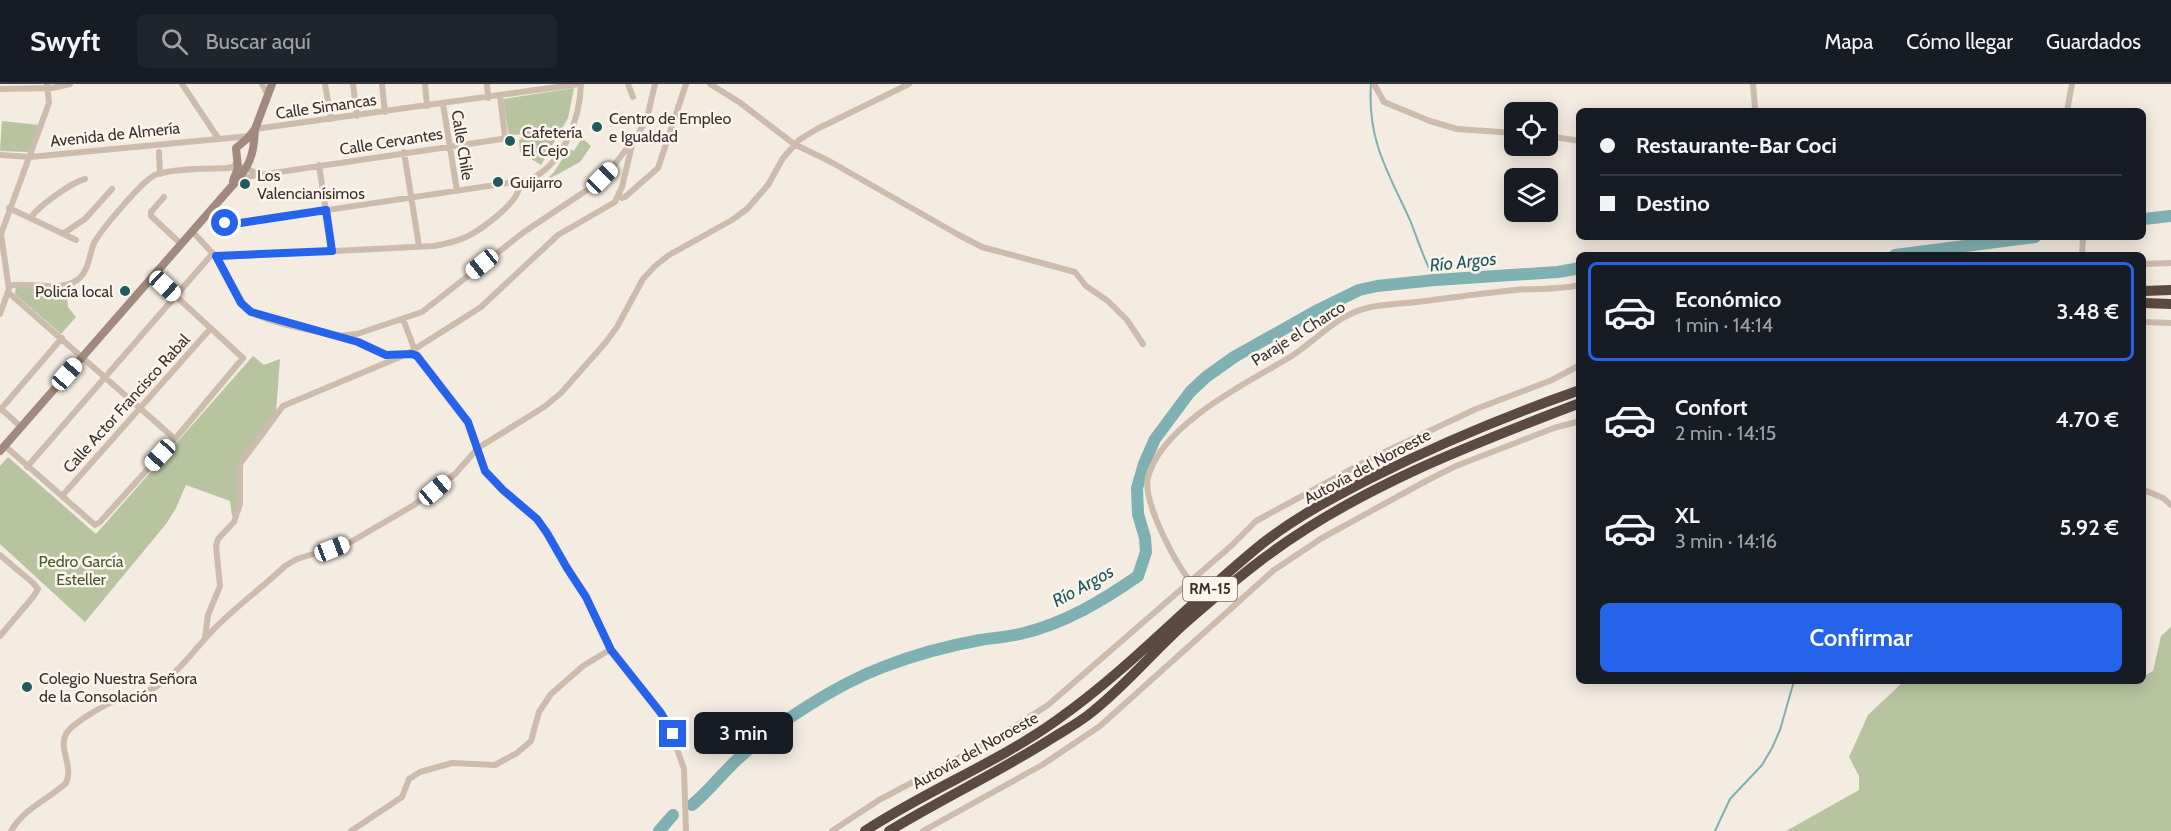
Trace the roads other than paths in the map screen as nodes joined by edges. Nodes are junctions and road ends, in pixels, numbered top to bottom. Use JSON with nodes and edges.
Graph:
{"nodes":[{"id":1,"x":70,"y":84,"type":"edge"},
{"id":2,"x":182,"y":84,"type":"edge"},
{"id":3,"x":262,"y":84,"type":"edge"},
{"id":4,"x":272,"y":84,"type":"edge"},
{"id":5,"x":325,"y":84,"type":"edge"},
{"id":6,"x":353,"y":84,"type":"edge"},
{"id":7,"x":382,"y":84,"type":"edge"},
{"id":8,"x":425,"y":84,"type":"edge"},
{"id":9,"x":487,"y":84,"type":"edge"},
{"id":10,"x":580,"y":84,"type":"edge"},
{"id":11,"x":628,"y":84,"type":"edge"},
{"id":12,"x":655,"y":84,"type":"edge"},
{"id":13,"x":686,"y":84,"type":"edge"},
{"id":14,"x":710,"y":84,"type":"edge"},
{"id":15,"x":909,"y":84,"type":"edge"},
{"id":16,"x":1374,"y":84,"type":"edge"},
{"id":17,"x":1753,"y":84,"type":"edge"},
{"id":18,"x":2072,"y":84,"type":"edge"},
{"id":19,"x":48,"y":86,"type":"edge"},
{"id":20,"x":539,"y":87,"type":"edge"},
{"id":21,"x":0,"y":89,"type":"edge"},
{"id":22,"x":268,"y":95,"type":"junction"},
{"id":23,"x":500,"y":96,"type":"junction"},
{"id":24,"x":633,"y":97,"type":"dead end"},
{"id":25,"x":488,"y":98,"type":"junction"},
{"id":26,"x":443,"y":104,"type":"junction"},
{"id":27,"x":427,"y":106,"type":"junction"},
{"id":28,"x":1755,"y":108,"type":"edge"},
{"id":29,"x":2068,"y":108,"type":"edge"},
{"id":30,"x":385,"y":112,"type":"junction"},
{"id":31,"x":357,"y":116,"type":"junction"},
{"id":32,"x":331,"y":119,"type":"junction"},
{"id":33,"x":1504,"y":132,"type":"edge"},
{"id":34,"x":244,"y":136,"type":"junction"},
{"id":35,"x":218,"y":138,"type":"junction"},
{"id":36,"x":1558,"y":138,"type":"edge"},
{"id":37,"x":1576,"y":140,"type":"edge"},
{"id":38,"x":633,"y":141,"type":"junction"},
{"id":39,"x":794,"y":144,"type":"junction"},
{"id":40,"x":449,"y":146,"type":"junction"},
{"id":41,"x":159,"y":152,"type":"dead end"},
{"id":42,"x":404,"y":152,"type":"junction"},
{"id":43,"x":253,"y":154,"type":"junction"},
{"id":44,"x":0,"y":155,"type":"edge"},
{"id":45,"x":30,"y":157,"type":"junction"},
{"id":46,"x":237,"y":158,"type":"junction"},
{"id":47,"x":319,"y":165,"type":"junction"},
{"id":48,"x":247,"y":169,"type":"junction"},
{"id":49,"x":160,"y":174,"type":"junction"},
{"id":50,"x":260,"y":175,"type":"junction"},
{"id":51,"x":85,"y":179,"type":"dead end"},
{"id":52,"x":236,"y":181,"type":"junction"},
{"id":53,"x":514,"y":182,"type":"junction"},
{"id":54,"x":112,"y":189,"type":"dead end"},
{"id":55,"x":457,"y":191,"type":"junction"},
{"id":56,"x":619,"y":195,"type":"junction"},
{"id":57,"x":164,"y":197,"type":"dead end"},
{"id":58,"x":411,"y":197,"type":"junction"},
{"id":59,"x":9,"y":207,"type":"junction"},
{"id":60,"x":326,"y":210,"type":"junction"},
{"id":61,"x":205,"y":216,"type":"junction"},
{"id":62,"x":31,"y":217,"type":"junction"},
{"id":63,"x":192,"y":231,"type":"junction"},
{"id":64,"x":64,"y":233,"type":"junction"},
{"id":65,"x":76,"y":240,"type":"dead end"},
{"id":66,"x":181,"y":244,"type":"junction"},
{"id":67,"x":420,"y":246,"type":"junction"},
{"id":68,"x":332,"y":251,"type":"junction"},
{"id":69,"x":214,"y":255,"type":"junction"},
{"id":70,"x":2171,"y":262,"type":"edge"},
{"id":71,"x":2146,"y":264,"type":"edge"},
{"id":72,"x":0,"y":270,"type":"edge"},
{"id":73,"x":7,"y":275,"type":"junction"},
{"id":74,"x":154,"y":276,"type":"junction"},
{"id":75,"x":1576,"y":286,"type":"edge"},
{"id":76,"x":9,"y":290,"type":"junction"},
{"id":77,"x":2171,"y":290,"type":"edge"},
{"id":78,"x":2146,"y":291,"type":"edge"},
{"id":79,"x":176,"y":297,"type":"junction"},
{"id":80,"x":2146,"y":303,"type":"edge"},
{"id":81,"x":2171,"y":304,"type":"edge"},
{"id":82,"x":0,"y":314,"type":"edge"},
{"id":83,"x":404,"y":319,"type":"junction"},
{"id":84,"x":2146,"y":322,"type":"edge"},
{"id":85,"x":2171,"y":323,"type":"edge"},
{"id":86,"x":211,"y":328,"type":"junction"},
{"id":87,"x":363,"y":332,"type":"junction"},
{"id":88,"x":336,"y":336,"type":"junction"},
{"id":89,"x":62,"y":338,"type":"junction"},
{"id":90,"x":362,"y":344,"type":"junction"},
{"id":91,"x":1143,"y":344,"type":"dead end"},
{"id":92,"x":378,"y":352,"type":"junction"},
{"id":93,"x":416,"y":353,"type":"junction"},
{"id":94,"x":407,"y":354,"type":"junction"},
{"id":95,"x":82,"y":356,"type":"junction"},
{"id":96,"x":383,"y":365,"type":"junction"},
{"id":97,"x":1576,"y":367,"type":"edge"},
{"id":98,"x":104,"y":377,"type":"junction"},
{"id":99,"x":1576,"y":391,"type":"edge"},
{"id":100,"x":1576,"y":405,"type":"edge"},
{"id":101,"x":140,"y":408,"type":"junction"},
{"id":102,"x":0,"y":409,"type":"edge"},
{"id":103,"x":1576,"y":422,"type":"edge"},
{"id":104,"x":21,"y":427,"type":"junction"},
{"id":105,"x":175,"y":439,"type":"junction"},
{"id":106,"x":2,"y":448,"type":"edge"},
{"id":107,"x":478,"y":448,"type":"junction"},
{"id":108,"x":27,"y":467,"type":"junction"},
{"id":109,"x":2146,"y":491,"type":"edge"},
{"id":110,"x":62,"y":496,"type":"junction"},
{"id":111,"x":2171,"y":505,"type":"edge"},
{"id":112,"x":3,"y":558,"type":"edge"},
{"id":113,"x":0,"y":567,"type":"edge"},
{"id":114,"x":1190,"y":581,"type":"junction"},
{"id":115,"x":0,"y":636,"type":"edge"},
{"id":116,"x":205,"y":638,"type":"junction"},
{"id":117,"x":611,"y":650,"type":"junction"},
{"id":118,"x":11,"y":831,"type":"edge"},
{"id":119,"x":351,"y":831,"type":"edge"},
{"id":120,"x":685,"y":831,"type":"edge"},
{"id":121,"x":832,"y":831,"type":"edge"},
{"id":122,"x":865,"y":831,"type":"edge"},
{"id":123,"x":889,"y":831,"type":"edge"},
{"id":124,"x":923,"y":831,"type":"edge"}],
"edges":[{"from":1,"to":19,"type":"street"},
{"from":2,"to":35,"type":"street"},
{"from":3,"to":22,"type":"street"},
{"from":4,"to":22,"type":"street"},
{"from":5,"to":32,"type":"street"},
{"from":6,"to":31,"type":"street"},
{"from":7,"to":30,"type":"street"},
{"from":8,"to":27,"type":"street"},
{"from":9,"to":25,"type":"street"},
{"from":10,"to":20,"type":"street","name":"Calle Simancas"},
{"from":10,"to":53,"type":"street"},
{"from":11,"to":24,"type":"street"},
{"from":12,"to":38,"type":"street"},
{"from":13,"to":56,"type":"street"},
{"from":14,"to":39,"type":"street"},
{"from":15,"to":39,"type":"street"},
{"from":16,"to":33,"type":"street"},
{"from":17,"to":28,"type":"street"},
{"from":18,"to":29,"type":"street"},
{"from":19,"to":21,"type":"street"},
{"from":19,"to":45,"type":"street"},
{"from":20,"to":23,"type":"street","name":"Calle Simancas"},
{"from":22,"to":34,"type":"street"},
{"from":23,"to":25,"type":"street","name":"Calle Simancas"},
{"from":23,"to":40,"type":"street","name":"Calle Cervantes"},
{"from":25,"to":26,"type":"street","name":"Calle Simancas"},
{"from":26,"to":27,"type":"street","name":"Calle Simancas"},
{"from":26,"to":40,"type":"street","name":"Calle Chile"},
{"from":27,"to":30,"type":"street","name":"Calle Simancas"},
{"from":30,"to":31,"type":"street","name":"Calle Simancas"},
{"from":31,"to":32,"type":"street","name":"Calle Simancas"},
{"from":32,"to":34,"type":"street","name":"Calle Simancas"},
{"from":34,"to":35,"type":"street","name":"Avenida de Almería"},
{"from":34,"to":43,"type":"street"},
{"from":34,"to":43,"type":"street"},
{"from":34,"to":46,"type":"street"},
{"from":35,"to":45,"type":"street","name":"Avenida de Almería"},
{"from":36,"to":37,"type":"street"},
{"from":38,"to":56,"type":"street"},
{"from":38,"to":83,"type":"street"},
{"from":39,"to":91,"type":"street"},
{"from":39,"to":107,"type":"street"},
{"from":40,"to":42,"type":"street","name":"Calle Cervantes"},
{"from":40,"to":55,"type":"street","name":"Calle Chile"},
{"from":41,"to":49,"type":"street"},
{"from":42,"to":47,"type":"street","name":"Calle Cervantes"},
{"from":42,"to":58,"type":"street"},
{"from":43,"to":46,"type":"street"},
{"from":43,"to":48,"type":"street"},
{"from":44,"to":45,"type":"street","name":"Avenida de Almería"},
{"from":45,"to":59,"type":"street"},
{"from":46,"to":48,"type":"street"},
{"from":46,"to":49,"type":"street"},
{"from":46,"to":52,"type":"street"},
{"from":47,"to":50,"type":"street","name":"Calle Cervantes"},
{"from":47,"to":60,"type":"street"},
{"from":48,"to":50,"type":"street"},
{"from":48,"to":52,"type":"street"},
{"from":49,"to":76,"type":"street"},
{"from":50,"to":52,"type":"street","name":"Calle Cervantes"},
{"from":51,"to":62,"type":"street"},
{"from":52,"to":61,"type":"street"},
{"from":53,"to":55,"type":"street"},
{"from":53,"to":67,"type":"street"},
{"from":54,"to":64,"type":"street"},
{"from":55,"to":58,"type":"street"},
{"from":56,"to":93,"type":"street"},
{"from":57,"to":66,"type":"street"},
{"from":58,"to":60,"type":"street"},
{"from":58,"to":67,"type":"street"},
{"from":59,"to":62,"type":"street"},
{"from":59,"to":73,"type":"street"},
{"from":60,"to":61,"type":"street"},
{"from":60,"to":68,"type":"street"},
{"from":61,"to":63,"type":"street"},
{"from":62,"to":64,"type":"street"},
{"from":63,"to":66,"type":"street"},
{"from":63,"to":69,"type":"street"},
{"from":64,"to":65,"type":"street"},
{"from":66,"to":74,"type":"street"},
{"from":67,"to":68,"type":"street"},
{"from":68,"to":69,"type":"street"},
{"from":69,"to":79,"type":"street"},
{"from":69,"to":88,"type":"street"},
{"from":70,"to":71,"type":"street"},
{"from":72,"to":73,"type":"street"},
{"from":73,"to":76,"type":"street"},
{"from":74,"to":79,"type":"street"},
{"from":74,"to":95,"type":"street"},
{"from":75,"to":114,"type":"street","name":"Paraje el Charco"},
{"from":76,"to":82,"type":"street"},
{"from":76,"to":89,"type":"street"},
{"from":77,"to":78,"type":"highway"},
{"from":79,"to":86,"type":"street"},
{"from":79,"to":98,"type":"street"},
{"from":80,"to":81,"type":"highway"},
{"from":83,"to":87,"type":"street"},
{"from":83,"to":93,"type":"street"},
{"from":84,"to":85,"type":"street"},
{"from":86,"to":101,"type":"street","name":"Calle Actor Francisco Rabal"},
{"from":86,"to":105,"type":"street"},
{"from":87,"to":88,"type":"street"},
{"from":87,"to":90,"type":"street"},
{"from":88,"to":90,"type":"street"},
{"from":89,"to":95,"type":"street"},
{"from":89,"to":102,"type":"street"},
{"from":90,"to":92,"type":"street"},
{"from":92,"to":94,"type":"street"},
{"from":92,"to":96,"type":"street"},
{"from":93,"to":94,"type":"street"},
{"from":93,"to":107,"type":"street"},
{"from":94,"to":96,"type":"street"},
{"from":95,"to":98,"type":"street"},
{"from":95,"to":104,"type":"street"},
{"from":96,"to":116,"type":"street"},
{"from":97,"to":114,"type":"street"},
{"from":98,"to":101,"type":"street"},
{"from":98,"to":108,"type":"street"},
{"from":99,"to":122,"type":"highway","name":"Autovía del Noroeste","number":"RM-15"},
{"from":100,"to":123,"type":"highway","name":"Autovía del Noroeste","number":"RM-15"},
{"from":101,"to":105,"type":"street"},
{"from":101,"to":110,"type":"street","name":"Calle Actor Francisco Rabal"},
{"from":102,"to":104,"type":"street"},
{"from":103,"to":124,"type":"street"},
{"from":104,"to":106,"type":"street"},
{"from":105,"to":110,"type":"street"},
{"from":106,"to":108,"type":"street"},
{"from":107,"to":116,"type":"street"},
{"from":107,"to":117,"type":"street"},
{"from":108,"to":110,"type":"street"},
{"from":109,"to":111,"type":"street"},
{"from":112,"to":113,"type":"street"},
{"from":112,"to":115,"type":"street"},
{"from":114,"to":121,"type":"street"},
{"from":116,"to":118,"type":"street"},
{"from":117,"to":119,"type":"street"},
{"from":117,"to":120,"type":"street"}]}
